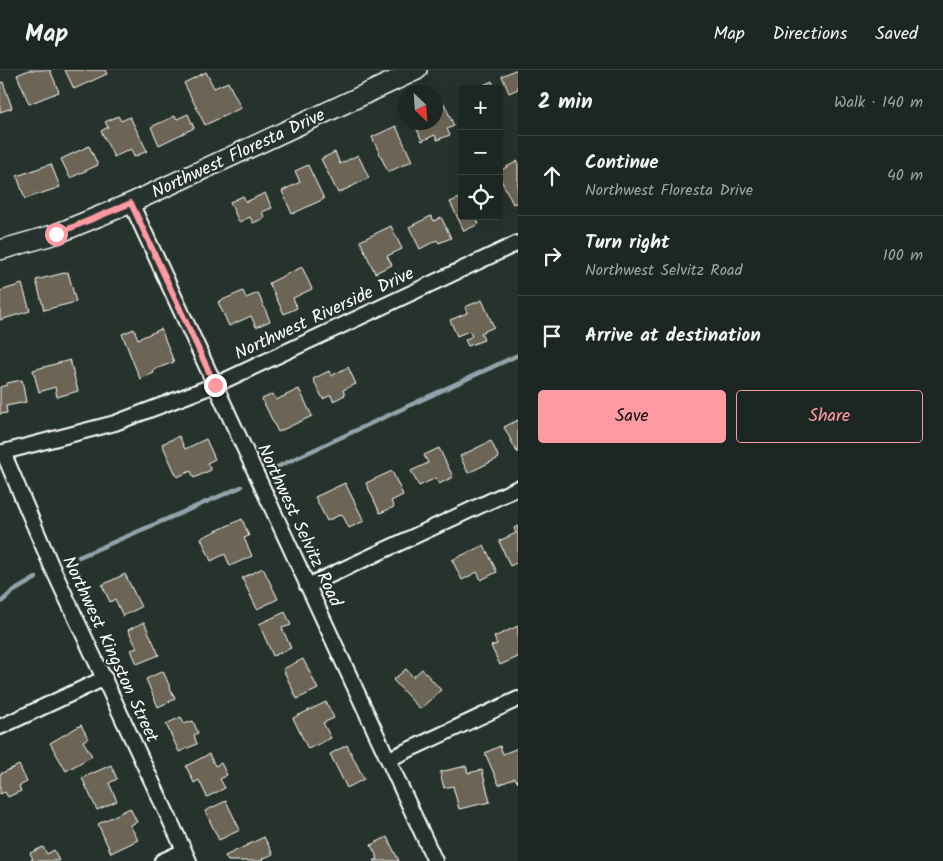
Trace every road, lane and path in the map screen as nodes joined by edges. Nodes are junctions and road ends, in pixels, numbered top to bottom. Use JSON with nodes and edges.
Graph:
{"nodes":[{"id":1,"x":417,"y":70,"type":"edge"},
{"id":2,"x":131,"y":203,"type":"junction"},
{"id":3,"x":518,"y":243,"type":"edge"},
{"id":4,"x":0,"y":250,"type":"edge"},
{"id":5,"x":215,"y":385,"type":"junction"},
{"id":6,"x":1,"y":452,"type":"edge"},
{"id":7,"x":518,"y":488,"type":"edge"},
{"id":8,"x":307,"y":586,"type":"junction"},
{"id":9,"x":105,"y":678,"type":"junction"},
{"id":10,"x":518,"y":699,"type":"edge"},
{"id":11,"x":0,"y":727,"type":"edge"},
{"id":12,"x":389,"y":759,"type":"junction"},
{"id":13,"x":187,"y":856,"type":"edge"},
{"id":14,"x":162,"y":861,"type":"edge"},
{"id":15,"x":435,"y":861,"type":"edge"}],
"edges":[{"from":1,"to":2,"type":"street","name":"Northwest Floresta Drive"},
{"from":2,"to":4,"type":"street","name":"Northwest Floresta Drive"},
{"from":2,"to":5,"type":"street","name":"Northwest Selvitz Road"},
{"from":3,"to":5,"type":"street","name":"Northwest Riverside Drive"},
{"from":5,"to":6,"type":"street","name":"Northwest Riverside Drive"},
{"from":5,"to":8,"type":"street","name":"Northwest Selvitz Road"},
{"from":6,"to":9,"type":"street","name":"Northwest Kingston Street"},
{"from":7,"to":8,"type":"street"},
{"from":8,"to":12,"type":"street","name":"Northwest Selvitz Road"},
{"from":9,"to":11,"type":"street"},
{"from":9,"to":13,"type":"street","name":"Northwest Kingston Street"},
{"from":10,"to":12,"type":"street"},
{"from":12,"to":15,"type":"street","name":"Northwest Selvitz Road"},
{"from":13,"to":14,"type":"street"}]}
